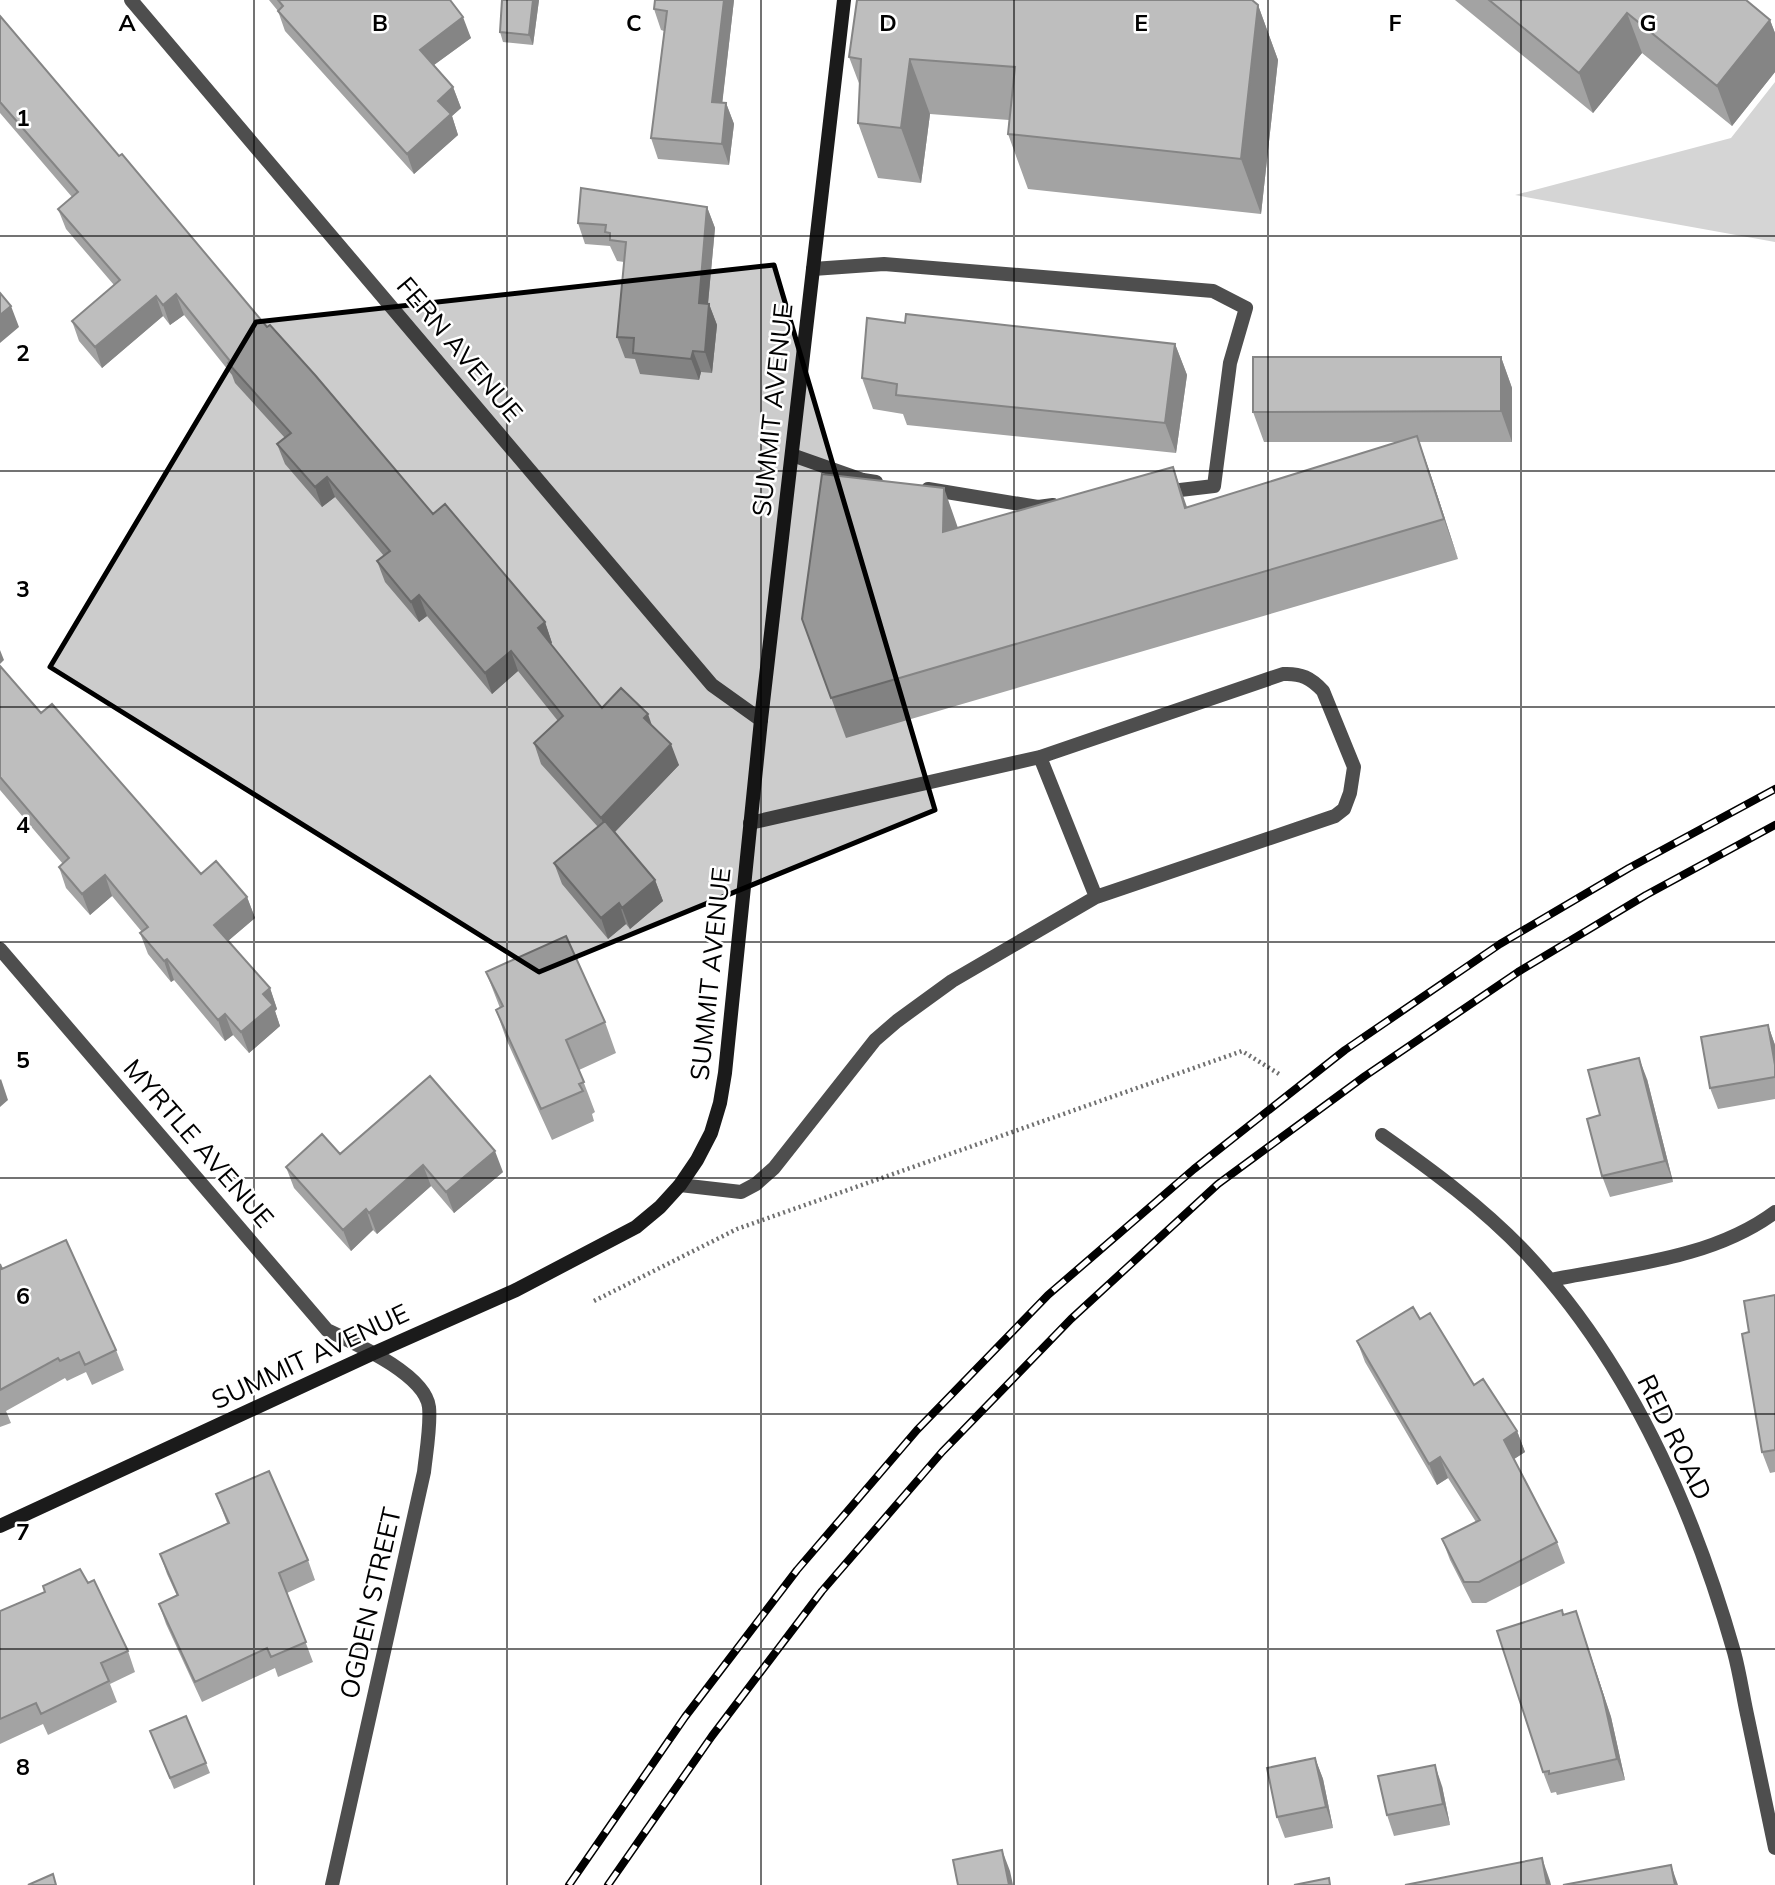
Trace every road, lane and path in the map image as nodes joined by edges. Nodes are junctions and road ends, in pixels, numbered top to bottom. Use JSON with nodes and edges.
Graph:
{"nodes":[{"id":1,"x":131,"y":0,"type":"edge"},
{"id":2,"x":844,"y":0,"type":"edge"},
{"id":3,"x":813,"y":269,"type":"junction"},
{"id":4,"x":792,"y":455,"type":"junction"},
{"id":5,"x":888,"y":483,"type":"edge"},
{"id":6,"x":915,"y":488,"type":"edge"},
{"id":7,"x":1146,"y":494,"type":"edge"},
{"id":8,"x":1065,"y":503,"type":"edge"},
{"id":9,"x":761,"y":720,"type":"junction"},
{"id":10,"x":1040,"y":757,"type":"junction"},
{"id":11,"x":750,"y":823,"type":"junction"},
{"id":12,"x":1096,"y":897,"type":"junction"},
{"id":13,"x":0,"y":949,"type":"edge"},
{"id":14,"x":1279,"y":1074,"type":"dead end"},
{"id":15,"x":1382,"y":1135,"type":"dead end"},
{"id":16,"x":680,"y":1185,"type":"junction"},
{"id":17,"x":1775,"y":1212,"type":"edge"},
{"id":18,"x":1550,"y":1280,"type":"junction"},
{"id":19,"x":594,"y":1301,"type":"dead end"},
{"id":20,"x":374,"y":1353,"type":"junction"},
{"id":21,"x":0,"y":1526,"type":"edge"},
{"id":22,"x":1775,"y":1848,"type":"edge"},
{"id":23,"x":332,"y":1885,"type":"edge"}],
"edges":[{"from":1,"to":9,"type":"street","name":"FERN AVENUE"},
{"from":2,"to":3,"type":"street","name":"SUMMIT AVENUE"},
{"from":3,"to":4,"type":"street","name":"SUMMIT AVENUE"},
{"from":3,"to":7,"type":"street"},
{"from":4,"to":5,"type":"street"},
{"from":4,"to":9,"type":"street","name":"SUMMIT AVENUE"},
{"from":6,"to":8,"type":"street"},
{"from":9,"to":11,"type":"street","name":"SUMMIT AVENUE"},
{"from":10,"to":11,"type":"street"},
{"from":10,"to":12,"type":"street"},
{"from":10,"to":12,"type":"street"},
{"from":11,"to":16,"type":"street","name":"SUMMIT AVENUE"},
{"from":12,"to":16,"type":"street"},
{"from":13,"to":20,"type":"street","name":"MYRTLE AVENUE"},
{"from":14,"to":19,"type":"path"},
{"from":15,"to":18,"type":"street","name":"RED ROAD"},
{"from":16,"to":20,"type":"street","name":"SUMMIT AVENUE"},
{"from":17,"to":18,"type":"street"},
{"from":18,"to":22,"type":"street","name":"RED ROAD"},
{"from":20,"to":21,"type":"street","name":"SUMMIT AVENUE"},
{"from":20,"to":23,"type":"street","name":"OGDEN STREET"}]}
